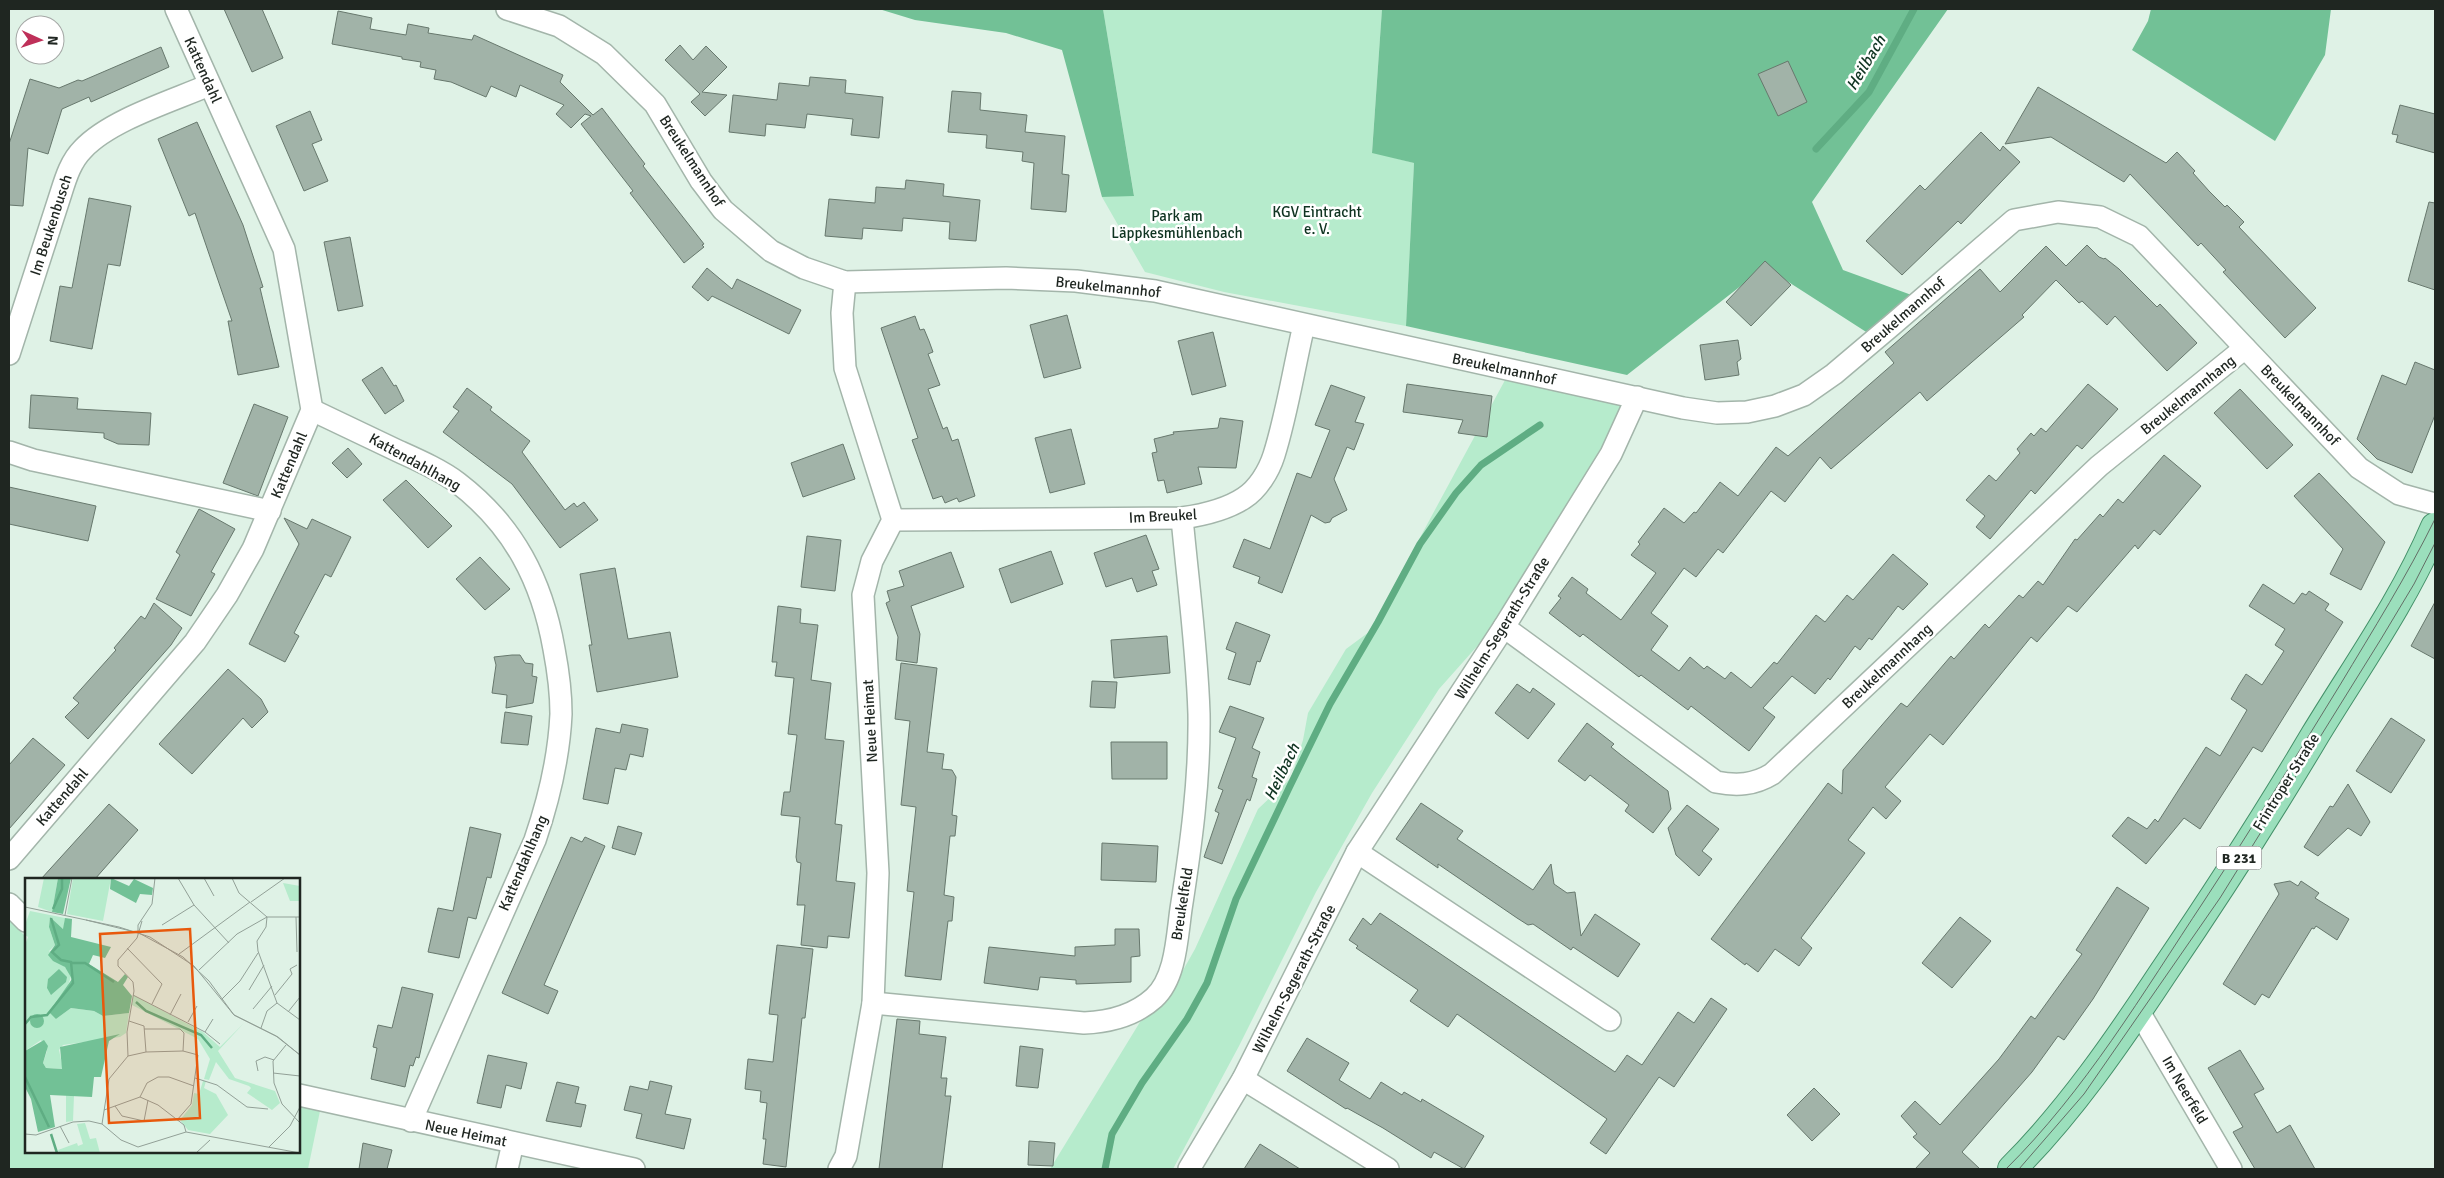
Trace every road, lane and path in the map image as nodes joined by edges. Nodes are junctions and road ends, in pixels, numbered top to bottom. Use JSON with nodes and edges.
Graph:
{"nodes":[{"id":1,"x":176,"y":9,"type":"edge"},
{"id":2,"x":507,"y":9,"type":"edge"},
{"id":3,"x":209,"y":85,"type":"junction"},
{"id":4,"x":845,"y":282,"type":"junction"},
{"id":5,"x":1304,"y":325,"type":"junction"},
{"id":6,"x":2245,"y":348,"type":"junction"},
{"id":7,"x":9,"y":354,"type":"edge"},
{"id":8,"x":1636,"y":397,"type":"junction"},
{"id":9,"x":312,"y":410,"type":"junction"},
{"id":10,"x":9,"y":452,"type":"edge"},
{"id":11,"x":2435,"y":504,"type":"edge"},
{"id":12,"x":270,"y":511,"type":"junction"},
{"id":13,"x":1182,"y":518,"type":"junction"},
{"id":14,"x":893,"y":520,"type":"junction"},
{"id":15,"x":2435,"y":527,"type":"edge"},
{"id":16,"x":1504,"y":627,"type":"junction"},
{"id":17,"x":1357,"y":852,"type":"junction"},
{"id":18,"x":9,"y":859,"type":"edge"},
{"id":19,"x":9,"y":904,"type":"edge"},
{"id":20,"x":25,"y":920,"type":"edge"},
{"id":21,"x":873,"y":1003,"type":"junction"},
{"id":22,"x":2138,"y":1010,"type":"junction"},
{"id":23,"x":1610,"y":1020,"type":"dead end"},
{"id":24,"x":1243,"y":1079,"type":"junction"},
{"id":25,"x":300,"y":1095,"type":"edge"},
{"id":26,"x":411,"y":1121,"type":"junction"},
{"id":27,"x":513,"y":1142,"type":"junction"},
{"id":28,"x":507,"y":1169,"type":"edge"},
{"id":29,"x":634,"y":1169,"type":"edge"},
{"id":30,"x":839,"y":1169,"type":"edge"},
{"id":31,"x":1189,"y":1169,"type":"edge"},
{"id":32,"x":1388,"y":1169,"type":"edge"},
{"id":33,"x":2012,"y":1169,"type":"edge"},
{"id":34,"x":2231,"y":1169,"type":"edge"}],
"edges":[{"from":1,"to":3,"type":"street","name":"Kattendahl"},
{"from":2,"to":4,"type":"street","name":"Breukelmannhof"},
{"from":3,"to":7,"type":"street","name":"Im Beukenbusch"},
{"from":3,"to":9,"type":"street","name":"Kattendahl"},
{"from":4,"to":5,"type":"street","name":"Breukelmannhof"},
{"from":4,"to":14,"type":"street"},
{"from":5,"to":8,"type":"street","name":"Breukelmannhof"},
{"from":5,"to":13,"type":"street","name":"Im Breukel"},
{"from":6,"to":8,"type":"street","name":"Breukelmannhof"},
{"from":6,"to":11,"type":"street","name":"Breukelmannhof"},
{"from":6,"to":16,"type":"street","name":"Breukelmannhang"},
{"from":8,"to":16,"type":"street","name":"Wilhelm-Segerath-Straße"},
{"from":9,"to":12,"type":"street","name":"Kattendahl"},
{"from":9,"to":26,"type":"street","name":"Kattendahlhang"},
{"from":10,"to":12,"type":"street"},
{"from":12,"to":18,"type":"street","name":"Kattendahl"},
{"from":13,"to":14,"type":"street","name":"Im Breukel"},
{"from":13,"to":21,"type":"street","name":"Breukelfeld"},
{"from":14,"to":21,"type":"street","name":"Neue Heimat"},
{"from":15,"to":22,"type":"main road","name":"Frintroper Straße","number":"B 231"},
{"from":16,"to":17,"type":"street","name":"Wilhelm-Segerath-Straße"},
{"from":17,"to":23,"type":"street"},
{"from":17,"to":24,"type":"street","name":"Wilhelm-Segerath-Straße"},
{"from":19,"to":20,"type":"street"},
{"from":21,"to":30,"type":"street","name":"Neue Heimat"},
{"from":22,"to":33,"type":"main road","name":"Frintroper Straße","number":"B 231"},
{"from":22,"to":34,"type":"street","name":"Im Neerfeld"},
{"from":24,"to":31,"type":"street","name":"Wilhelm-Segerath-Straße"},
{"from":24,"to":32,"type":"street"},
{"from":25,"to":26,"type":"street","name":"Neue Heimat"},
{"from":26,"to":27,"type":"street","name":"Neue Heimat"},
{"from":27,"to":28,"type":"street"},
{"from":27,"to":29,"type":"street","name":"Neue Heimat"}]}
